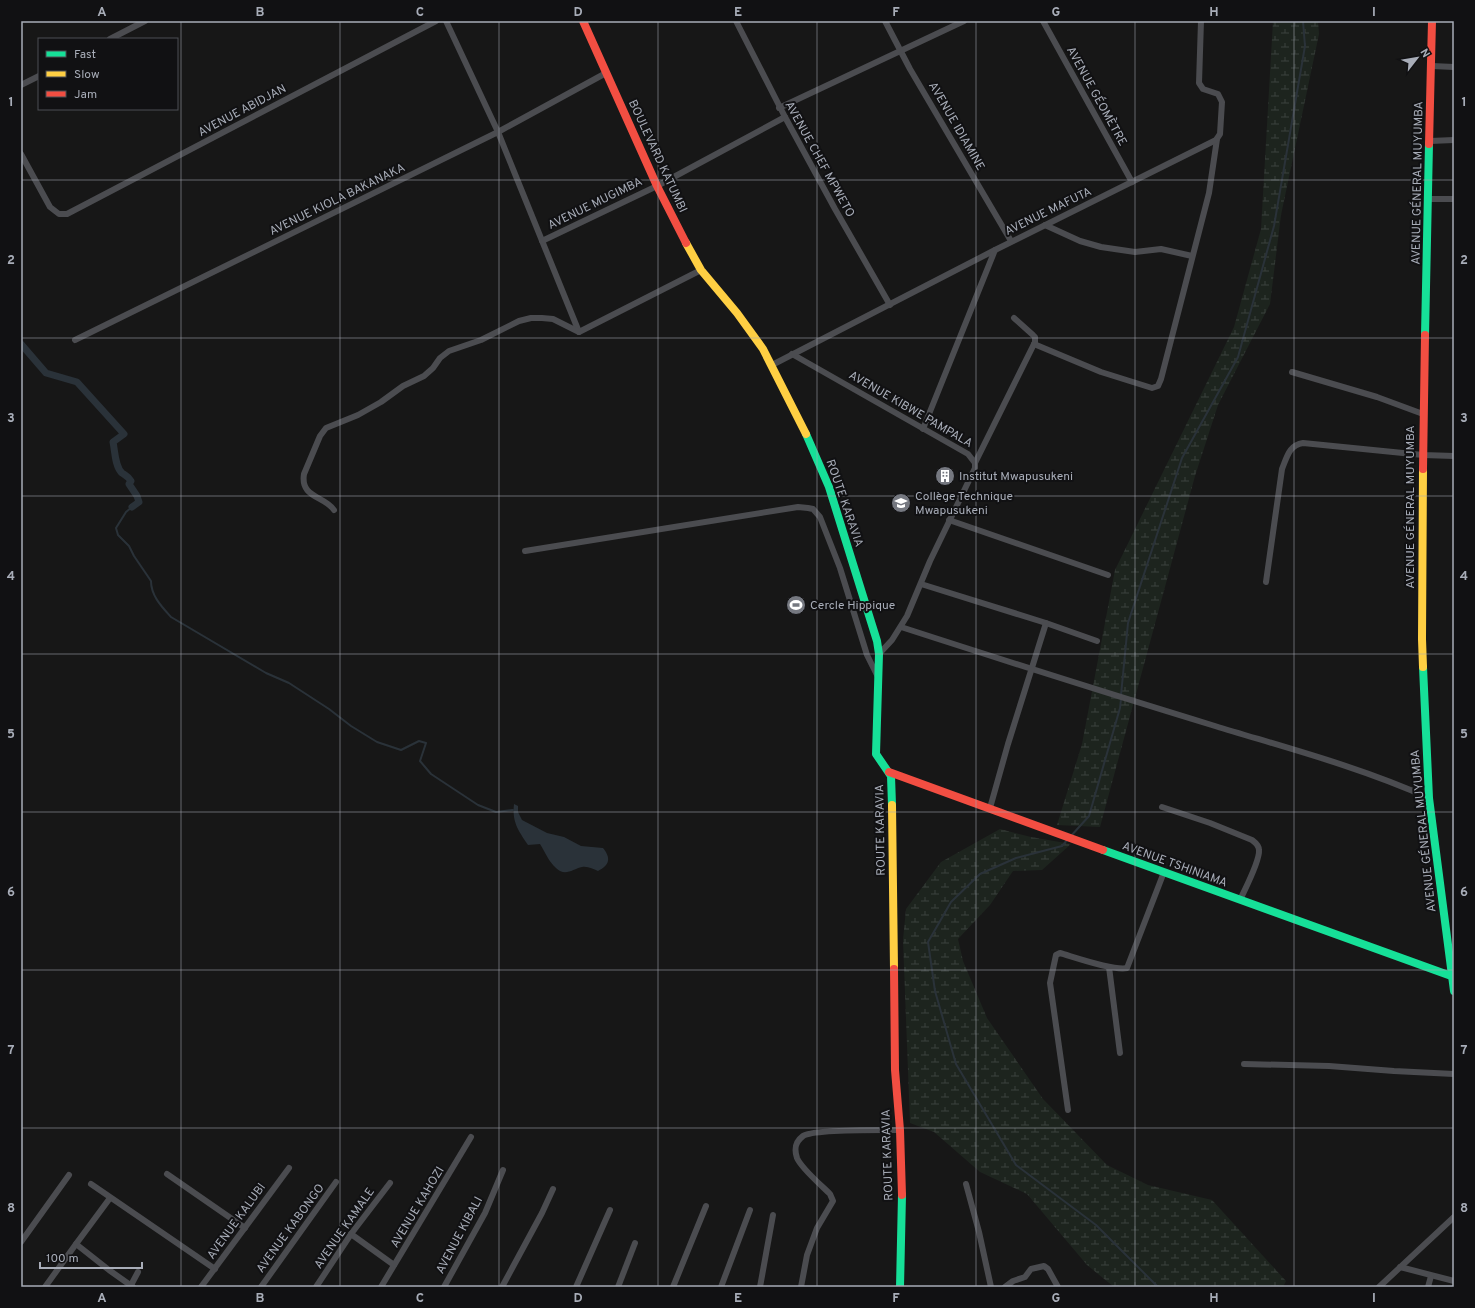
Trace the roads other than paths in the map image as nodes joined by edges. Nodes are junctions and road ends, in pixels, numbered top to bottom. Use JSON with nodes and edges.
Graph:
{"nodes":[{"id":1,"x":145,"y":21,"type":"edge"},
{"id":2,"x":436,"y":21,"type":"edge"},
{"id":3,"x":446,"y":21,"type":"edge"},
{"id":4,"x":583,"y":21,"type":"edge"},
{"id":5,"x":736,"y":21,"type":"edge"},
{"id":6,"x":885,"y":21,"type":"edge"},
{"id":7,"x":964,"y":21,"type":"edge"},
{"id":8,"x":1043,"y":21,"type":"edge"},
{"id":9,"x":1201,"y":21,"type":"edge"},
{"id":10,"x":1432,"y":21,"type":"edge"},
{"id":11,"x":112,"y":38,"type":"edge"},
{"id":12,"x":899,"y":50,"type":"junction"},
{"id":13,"x":1432,"y":66,"type":"junction"},
{"id":14,"x":1454,"y":67,"type":"edge"},
{"id":15,"x":606,"y":73,"type":"junction"},
{"id":16,"x":38,"y":76,"type":"edge"},
{"id":17,"x":21,"y":85,"type":"edge"},
{"id":18,"x":780,"y":108,"type":"junction"},
{"id":19,"x":785,"y":117,"type":"junction"},
{"id":20,"x":498,"y":132,"type":"junction"},
{"id":21,"x":1217,"y":139,"type":"junction"},
{"id":22,"x":1454,"y":140,"type":"edge"},
{"id":23,"x":1430,"y":141,"type":"junction"},
{"id":24,"x":21,"y":154,"type":"edge"},
{"id":25,"x":1132,"y":182,"type":"junction"},
{"id":26,"x":657,"y":186,"type":"junction"},
{"id":27,"x":1429,"y":199,"type":"junction"},
{"id":28,"x":1454,"y":200,"type":"edge"},
{"id":29,"x":1046,"y":225,"type":"junction"},
{"id":30,"x":542,"y":241,"type":"junction"},
{"id":31,"x":1011,"y":242,"type":"junction"},
{"id":32,"x":994,"y":250,"type":"junction"},
{"id":33,"x":1192,"y":256,"type":"junction"},
{"id":34,"x":701,"y":270,"type":"junction"},
{"id":35,"x":722,"y":296,"type":"joint"},
{"id":36,"x":890,"y":304,"type":"junction"},
{"id":37,"x":1014,"y":318,"type":"dead end"},
{"id":38,"x":579,"y":332,"type":"junction"},
{"id":39,"x":75,"y":340,"type":"dead end"},
{"id":40,"x":1034,"y":344,"type":"junction"},
{"id":41,"x":792,"y":354,"type":"junction"},
{"id":42,"x":772,"y":365,"type":"junction"},
{"id":43,"x":1292,"y":372,"type":"dead end"},
{"id":44,"x":1423,"y":414,"type":"junction"},
{"id":45,"x":923,"y":429,"type":"junction"},
{"id":46,"x":1422,"y":455,"type":"junction"},
{"id":47,"x":1454,"y":456,"type":"edge"},
{"id":48,"x":976,"y":463,"type":"junction"},
{"id":49,"x":334,"y":510,"type":"dead end"},
{"id":50,"x":949,"y":520,"type":"junction"},
{"id":51,"x":525,"y":551,"type":"dead end"},
{"id":52,"x":1108,"y":575,"type":"dead end"},
{"id":53,"x":1266,"y":582,"type":"dead end"},
{"id":54,"x":921,"y":584,"type":"junction"},
{"id":55,"x":1046,"y":623,"type":"junction"},
{"id":56,"x":901,"y":627,"type":"junction"},
{"id":57,"x":1097,"y":642,"type":"dead end"},
{"id":58,"x":880,"y":654,"type":"junction"},
{"id":59,"x":1032,"y":670,"type":"junction"},
{"id":60,"x":878,"y":677,"type":"junction"},
{"id":61,"x":889,"y":772,"type":"junction"},
{"id":62,"x":904,"y":777,"type":"junction"},
{"id":63,"x":892,"y":788,"type":"junction"},
{"id":64,"x":1429,"y":798,"type":"junction"},
{"id":65,"x":1162,"y":807,"type":"dead end"},
{"id":66,"x":990,"y":808,"type":"junction"},
{"id":67,"x":1164,"y":872,"type":"junction"},
{"id":68,"x":1240,"y":900,"type":"junction"},
{"id":69,"x":1109,"y":966,"type":"junction"},
{"id":70,"x":1453,"y":977,"type":"edge"},
{"id":71,"x":1454,"y":991,"type":"edge"},
{"id":72,"x":1120,"y":1053,"type":"dead end"},
{"id":73,"x":1244,"y":1064,"type":"dead end"},
{"id":74,"x":1454,"y":1074,"type":"edge"},
{"id":75,"x":1068,"y":1110,"type":"dead end"},
{"id":76,"x":900,"y":1130,"type":"junction"},
{"id":77,"x":471,"y":1137,"type":"dead end"},
{"id":78,"x":289,"y":1168,"type":"dead end"},
{"id":79,"x":503,"y":1170,"type":"dead end"},
{"id":80,"x":167,"y":1174,"type":"dead end"},
{"id":81,"x":69,"y":1175,"type":"dead end"},
{"id":82,"x":336,"y":1182,"type":"dead end"},
{"id":83,"x":390,"y":1183,"type":"dead end"},
{"id":84,"x":91,"y":1184,"type":"dead end"},
{"id":85,"x":966,"y":1184,"type":"dead end"},
{"id":86,"x":553,"y":1189,"type":"dead end"},
{"id":87,"x":110,"y":1198,"type":"junction"},
{"id":88,"x":706,"y":1206,"type":"dead end"},
{"id":89,"x":610,"y":1210,"type":"dead end"},
{"id":90,"x":750,"y":1210,"type":"dead end"},
{"id":91,"x":773,"y":1215,"type":"dead end"},
{"id":92,"x":1454,"y":1217,"type":"edge"},
{"id":93,"x":245,"y":1228,"type":"junction"},
{"id":94,"x":351,"y":1234,"type":"junction"},
{"id":95,"x":21,"y":1242,"type":"edge"},
{"id":96,"x":635,"y":1243,"type":"dead end"},
{"id":97,"x":76,"y":1244,"type":"junction"},
{"id":98,"x":394,"y":1265,"type":"junction"},
{"id":99,"x":1400,"y":1267,"type":"junction"},
{"id":100,"x":215,"y":1269,"type":"junction"},
{"id":101,"x":138,"y":1272,"type":"dead end"},
{"id":102,"x":1431,"y":1276,"type":"junction"},
{"id":103,"x":1454,"y":1281,"type":"edge"},
{"id":104,"x":131,"y":1286,"type":"edge"},
{"id":105,"x":203,"y":1286,"type":"edge"},
{"id":106,"x":45,"y":1287,"type":"edge"},
{"id":107,"x":261,"y":1287,"type":"edge"},
{"id":108,"x":316,"y":1287,"type":"edge"},
{"id":109,"x":380,"y":1287,"type":"edge"},
{"id":110,"x":444,"y":1287,"type":"edge"},
{"id":111,"x":502,"y":1287,"type":"edge"},
{"id":112,"x":576,"y":1287,"type":"edge"},
{"id":113,"x":618,"y":1287,"type":"edge"},
{"id":114,"x":673,"y":1287,"type":"edge"},
{"id":115,"x":721,"y":1287,"type":"edge"},
{"id":116,"x":760,"y":1287,"type":"edge"},
{"id":117,"x":801,"y":1287,"type":"edge"},
{"id":118,"x":900,"y":1287,"type":"edge"},
{"id":119,"x":991,"y":1287,"type":"edge"},
{"id":120,"x":1005,"y":1287,"type":"edge"},
{"id":121,"x":1058,"y":1287,"type":"edge"},
{"id":122,"x":1379,"y":1287,"type":"edge"},
{"id":123,"x":1428,"y":1287,"type":"edge"}],
"edges":[{"from":1,"to":11,"type":"street"},
{"from":2,"to":24,"type":"street","name":"AVENUE ABIDJAN"},
{"from":3,"to":20,"type":"street"},
{"from":4,"to":15,"type":"street","name":"BOULEVARD KATUMBI"},
{"from":5,"to":18,"type":"street","name":"AVENUE CHEF MPWETO"},
{"from":6,"to":12,"type":"street","name":"AVENUE IDIAMINE"},
{"from":7,"to":12,"type":"street"},
{"from":8,"to":25,"type":"street","name":"AVENUE GÉOMÈTRE"},
{"from":9,"to":21,"type":"street"},
{"from":10,"to":13,"type":"street","name":"AVENUE GÉNERAL MUYUMBA"},
{"from":12,"to":18,"type":"street"},
{"from":12,"to":31,"type":"street","name":"AVENUE IDIAMINE"},
{"from":13,"to":14,"type":"street"},
{"from":13,"to":23,"type":"street","name":"AVENUE GÉNERAL MUYUMBA"},
{"from":15,"to":20,"type":"street","name":"AVENUE KIOLA BAKANAKA"},
{"from":15,"to":26,"type":"street","name":"BOULEVARD KATUMBI"},
{"from":16,"to":17,"type":"street"},
{"from":18,"to":19,"type":"street","name":"AVENUE CHEF MPWETO"},
{"from":19,"to":26,"type":"street","name":"AVENUE MUGIMBA"},
{"from":19,"to":36,"type":"street","name":"AVENUE CHEF MPWETO"},
{"from":20,"to":30,"type":"street"},
{"from":20,"to":39,"type":"street","name":"AVENUE KIOLA BAKANAKA"},
{"from":21,"to":25,"type":"street","name":"AVENUE MAFUTA"},
{"from":21,"to":33,"type":"street"},
{"from":22,"to":23,"type":"street"},
{"from":23,"to":27,"type":"street","name":"AVENUE GÉNERAL MUYUMBA"},
{"from":25,"to":29,"type":"street","name":"AVENUE MAFUTA"},
{"from":26,"to":30,"type":"street","name":"AVENUE MUGIMBA"},
{"from":26,"to":34,"type":"street","name":"BOULEVARD KATUMBI"},
{"from":27,"to":28,"type":"street"},
{"from":27,"to":44,"type":"street","name":"AVENUE GÉNERAL MUYUMBA"},
{"from":29,"to":31,"type":"street","name":"AVENUE MAFUTA"},
{"from":29,"to":33,"type":"street"},
{"from":30,"to":38,"type":"street"},
{"from":31,"to":32,"type":"street","name":"AVENUE MAFUTA"},
{"from":32,"to":36,"type":"street","name":"AVENUE MAFUTA"},
{"from":32,"to":45,"type":"street"},
{"from":33,"to":40,"type":"street"},
{"from":34,"to":35,"type":"street","name":"BOULEVARD KATUMBI"},
{"from":34,"to":38,"type":"street"},
{"from":35,"to":42,"type":"street","name":"ROUTE KARAVIA"},
{"from":36,"to":41,"type":"street","name":"AVENUE MAFUTA"},
{"from":37,"to":40,"type":"street"},
{"from":38,"to":49,"type":"street"},
{"from":40,"to":48,"type":"street"},
{"from":41,"to":42,"type":"street","name":"AVENUE MAFUTA"},
{"from":41,"to":45,"type":"street","name":"AVENUE KIBWE PAMPALA"},
{"from":42,"to":58,"type":"street","name":"ROUTE KARAVIA"},
{"from":43,"to":44,"type":"street"},
{"from":44,"to":46,"type":"street","name":"AVENUE GÉNERAL MUYUMBA"},
{"from":45,"to":48,"type":"street","name":"AVENUE KIBWE PAMPALA"},
{"from":46,"to":47,"type":"street"},
{"from":46,"to":53,"type":"street"},
{"from":46,"to":64,"type":"street","name":"AVENUE GÉNERAL MUYUMBA"},
{"from":48,"to":50,"type":"street","name":"AVENUE KIBWE PAMPALA"},
{"from":50,"to":52,"type":"street"},
{"from":50,"to":54,"type":"street","name":"AVENUE KIBWE PAMPALA"},
{"from":51,"to":60,"type":"street"},
{"from":54,"to":55,"type":"street"},
{"from":54,"to":56,"type":"street","name":"AVENUE KIBWE PAMPALA"},
{"from":55,"to":57,"type":"street"},
{"from":55,"to":59,"type":"street"},
{"from":56,"to":58,"type":"street","name":"AVENUE KIBWE PAMPALA"},
{"from":56,"to":59,"type":"street"},
{"from":58,"to":60,"type":"street","name":"ROUTE KARAVIA"},
{"from":59,"to":64,"type":"street"},
{"from":59,"to":66,"type":"street"},
{"from":60,"to":61,"type":"street","name":"ROUTE KARAVIA"},
{"from":61,"to":62,"type":"street","name":"AVENUE TSHINIAMA"},
{"from":61,"to":63,"type":"street","name":"ROUTE KARAVIA"},
{"from":62,"to":63,"type":"street"},
{"from":62,"to":66,"type":"street","name":"AVENUE TSHINIAMA"},
{"from":63,"to":76,"type":"street","name":"ROUTE KARAVIA"},
{"from":64,"to":70,"type":"street","name":"AVENUE GÉNERAL MUYUMBA"},
{"from":65,"to":68,"type":"street"},
{"from":66,"to":67,"type":"street","name":"AVENUE TSHINIAMA"},
{"from":67,"to":68,"type":"street","name":"AVENUE TSHINIAMA"},
{"from":67,"to":69,"type":"street"},
{"from":68,"to":70,"type":"street","name":"AVENUE TSHINIAMA"},
{"from":69,"to":72,"type":"street"},
{"from":69,"to":75,"type":"street"},
{"from":70,"to":71,"type":"street","name":"AVENUE GÉNERAL MUYUMBA"},
{"from":73,"to":74,"type":"street"},
{"from":76,"to":117,"type":"street"},
{"from":76,"to":118,"type":"street","name":"ROUTE KARAVIA"},
{"from":77,"to":98,"type":"street","name":"AVENUE KAHOZI"},
{"from":78,"to":93,"type":"street","name":"AVENUE KALUBI"},
{"from":79,"to":110,"type":"street","name":"AVENUE KIBALI"},
{"from":80,"to":93,"type":"street"},
{"from":81,"to":95,"type":"street"},
{"from":82,"to":107,"type":"street","name":"AVENUE KABONGO"},
{"from":83,"to":94,"type":"street","name":"AVENUE KAMALE"},
{"from":84,"to":87,"type":"street"},
{"from":85,"to":119,"type":"street"},
{"from":86,"to":111,"type":"street"},
{"from":87,"to":97,"type":"street"},
{"from":87,"to":100,"type":"street"},
{"from":88,"to":114,"type":"street"},
{"from":89,"to":112,"type":"street"},
{"from":90,"to":115,"type":"street"},
{"from":91,"to":116,"type":"street"},
{"from":92,"to":99,"type":"street"},
{"from":93,"to":100,"type":"street","name":"AVENUE KALUBI"},
{"from":94,"to":98,"type":"street"},
{"from":94,"to":108,"type":"street","name":"AVENUE KAMALE"},
{"from":96,"to":113,"type":"street"},
{"from":97,"to":104,"type":"street"},
{"from":97,"to":106,"type":"street"},
{"from":98,"to":109,"type":"street","name":"AVENUE KAHOZI"},
{"from":99,"to":102,"type":"street"},
{"from":99,"to":122,"type":"street"},
{"from":100,"to":105,"type":"street","name":"AVENUE KALUBI"},
{"from":101,"to":104,"type":"street"},
{"from":102,"to":103,"type":"street"},
{"from":102,"to":123,"type":"street"},
{"from":120,"to":121,"type":"street"}]}
